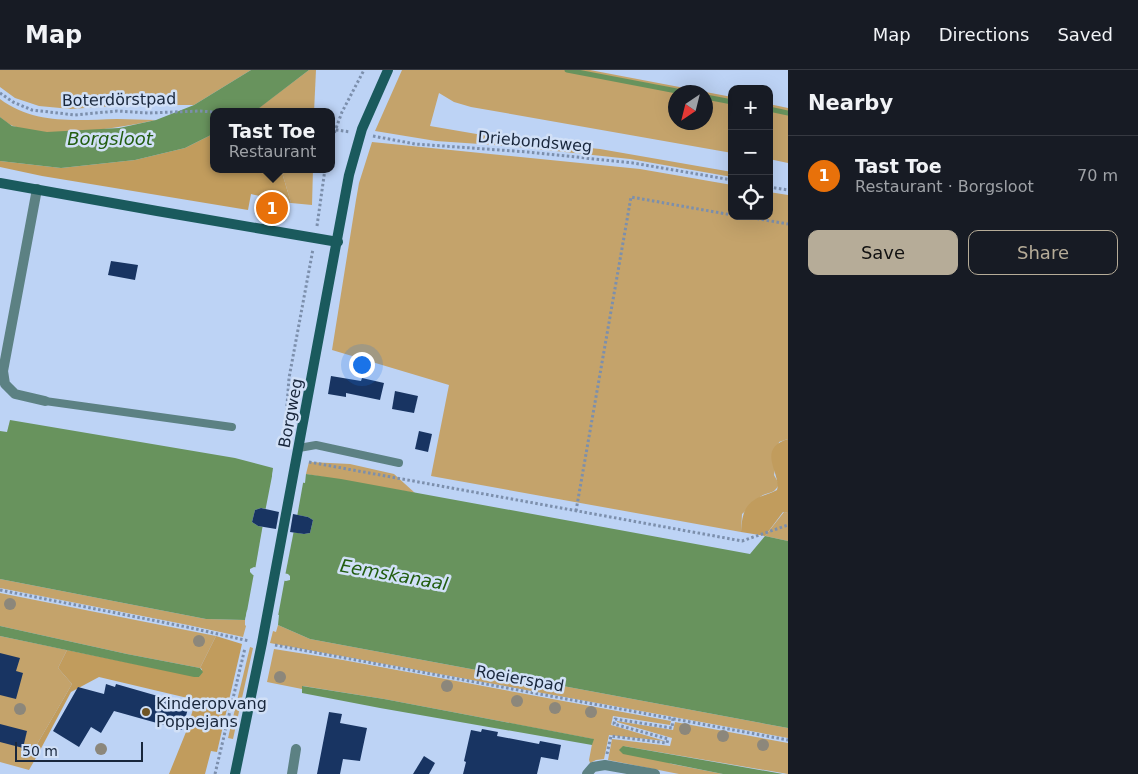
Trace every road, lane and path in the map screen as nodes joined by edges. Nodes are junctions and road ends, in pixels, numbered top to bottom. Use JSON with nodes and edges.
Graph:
{"nodes":[{"id":1,"x":364,"y":70,"type":"edge"},
{"id":2,"x":388,"y":70,"type":"edge"},
{"id":3,"x":0,"y":93,"type":"edge"},
{"id":4,"x":210,"y":112,"type":"edge"},
{"id":5,"x":335,"y":125,"type":"edge"},
{"id":6,"x":335,"y":129,"type":"edge"},
{"id":7,"x":361,"y":134,"type":"junction"},
{"id":8,"x":324,"y":173,"type":"edge"},
{"id":9,"x":728,"y":179,"type":"edge"},
{"id":10,"x":0,"y":182,"type":"edge"},
{"id":11,"x":773,"y":188,"type":"edge"},
{"id":12,"x":37,"y":189,"type":"junction"},
{"id":13,"x":788,"y":190,"type":"edge"},
{"id":14,"x":728,"y":213,"type":"edge"},
{"id":15,"x":765,"y":220,"type":"edge"},
{"id":16,"x":788,"y":224,"type":"edge"},
{"id":17,"x":315,"y":238,"type":"junction"},
{"id":18,"x":338,"y":242,"type":"junction"},
{"id":19,"x":45,"y":401,"type":"joint"},
{"id":20,"x":232,"y":427,"type":"dead end"},
{"id":21,"x":299,"y":448,"type":"junction"},
{"id":22,"x":296,"y":461,"type":"junction"},
{"id":23,"x":399,"y":463,"type":"dead end"},
{"id":24,"x":576,"y":511,"type":"junction"},
{"id":25,"x":788,"y":525,"type":"edge"},
{"id":26,"x":0,"y":590,"type":"edge"},
{"id":27,"x":247,"y":640,"type":"junction"},
{"id":28,"x":262,"y":643,"type":"junction"},
{"id":29,"x":673,"y":718,"type":"junction"},
{"id":30,"x":611,"y":736,"type":"dead end"},
{"id":31,"x":788,"y":740,"type":"edge"},
{"id":32,"x":296,"y":749,"type":"dead end"},
{"id":33,"x":235,"y":772,"type":"edge"},
{"id":34,"x":215,"y":774,"type":"edge"},
{"id":35,"x":292,"y":774,"type":"edge"},
{"id":36,"x":587,"y":774,"type":"edge"},
{"id":37,"x":654,"y":774,"type":"edge"}],
"edges":[{"from":1,"to":5,"type":"path"},
{"from":2,"to":7,"type":"main road","name":"Borgweg"},
{"from":3,"to":4,"type":"path","name":"Boterdörstpad"},
{"from":6,"to":7,"type":"path","name":"Driebondsweg"},
{"from":7,"to":9,"type":"path","name":"Driebondsweg"},
{"from":7,"to":18,"type":"main road","name":"Borgweg"},
{"from":8,"to":17,"type":"path","name":"Borgweg"},
{"from":10,"to":12,"type":"main road"},
{"from":11,"to":13,"type":"path"},
{"from":12,"to":17,"type":"main road"},
{"from":12,"to":19,"type":"street"},
{"from":14,"to":24,"type":"path"},
{"from":15,"to":16,"type":"path"},
{"from":17,"to":18,"type":"main road"},
{"from":17,"to":22,"type":"path","name":"Borgweg"},
{"from":18,"to":21,"type":"main road","name":"Borgweg"},
{"from":19,"to":20,"type":"lane"},
{"from":21,"to":22,"type":"main road","name":"Borgweg"},
{"from":21,"to":23,"type":"lane"},
{"from":22,"to":24,"type":"path"},
{"from":22,"to":28,"type":"main road","name":"Borgweg"},
{"from":24,"to":25,"type":"path"},
{"from":26,"to":27,"type":"path","name":"Roeierspad"},
{"from":27,"to":28,"type":"path","name":"Roeierspad"},
{"from":27,"to":34,"type":"path"},
{"from":28,"to":29,"type":"path","name":"Roeierspad"},
{"from":28,"to":33,"type":"main road","name":"Borgweg"},
{"from":29,"to":30,"type":"path"},
{"from":29,"to":31,"type":"path","name":"Roeierspad"},
{"from":32,"to":35,"type":"street"},
{"from":36,"to":37,"type":"street"}]}
